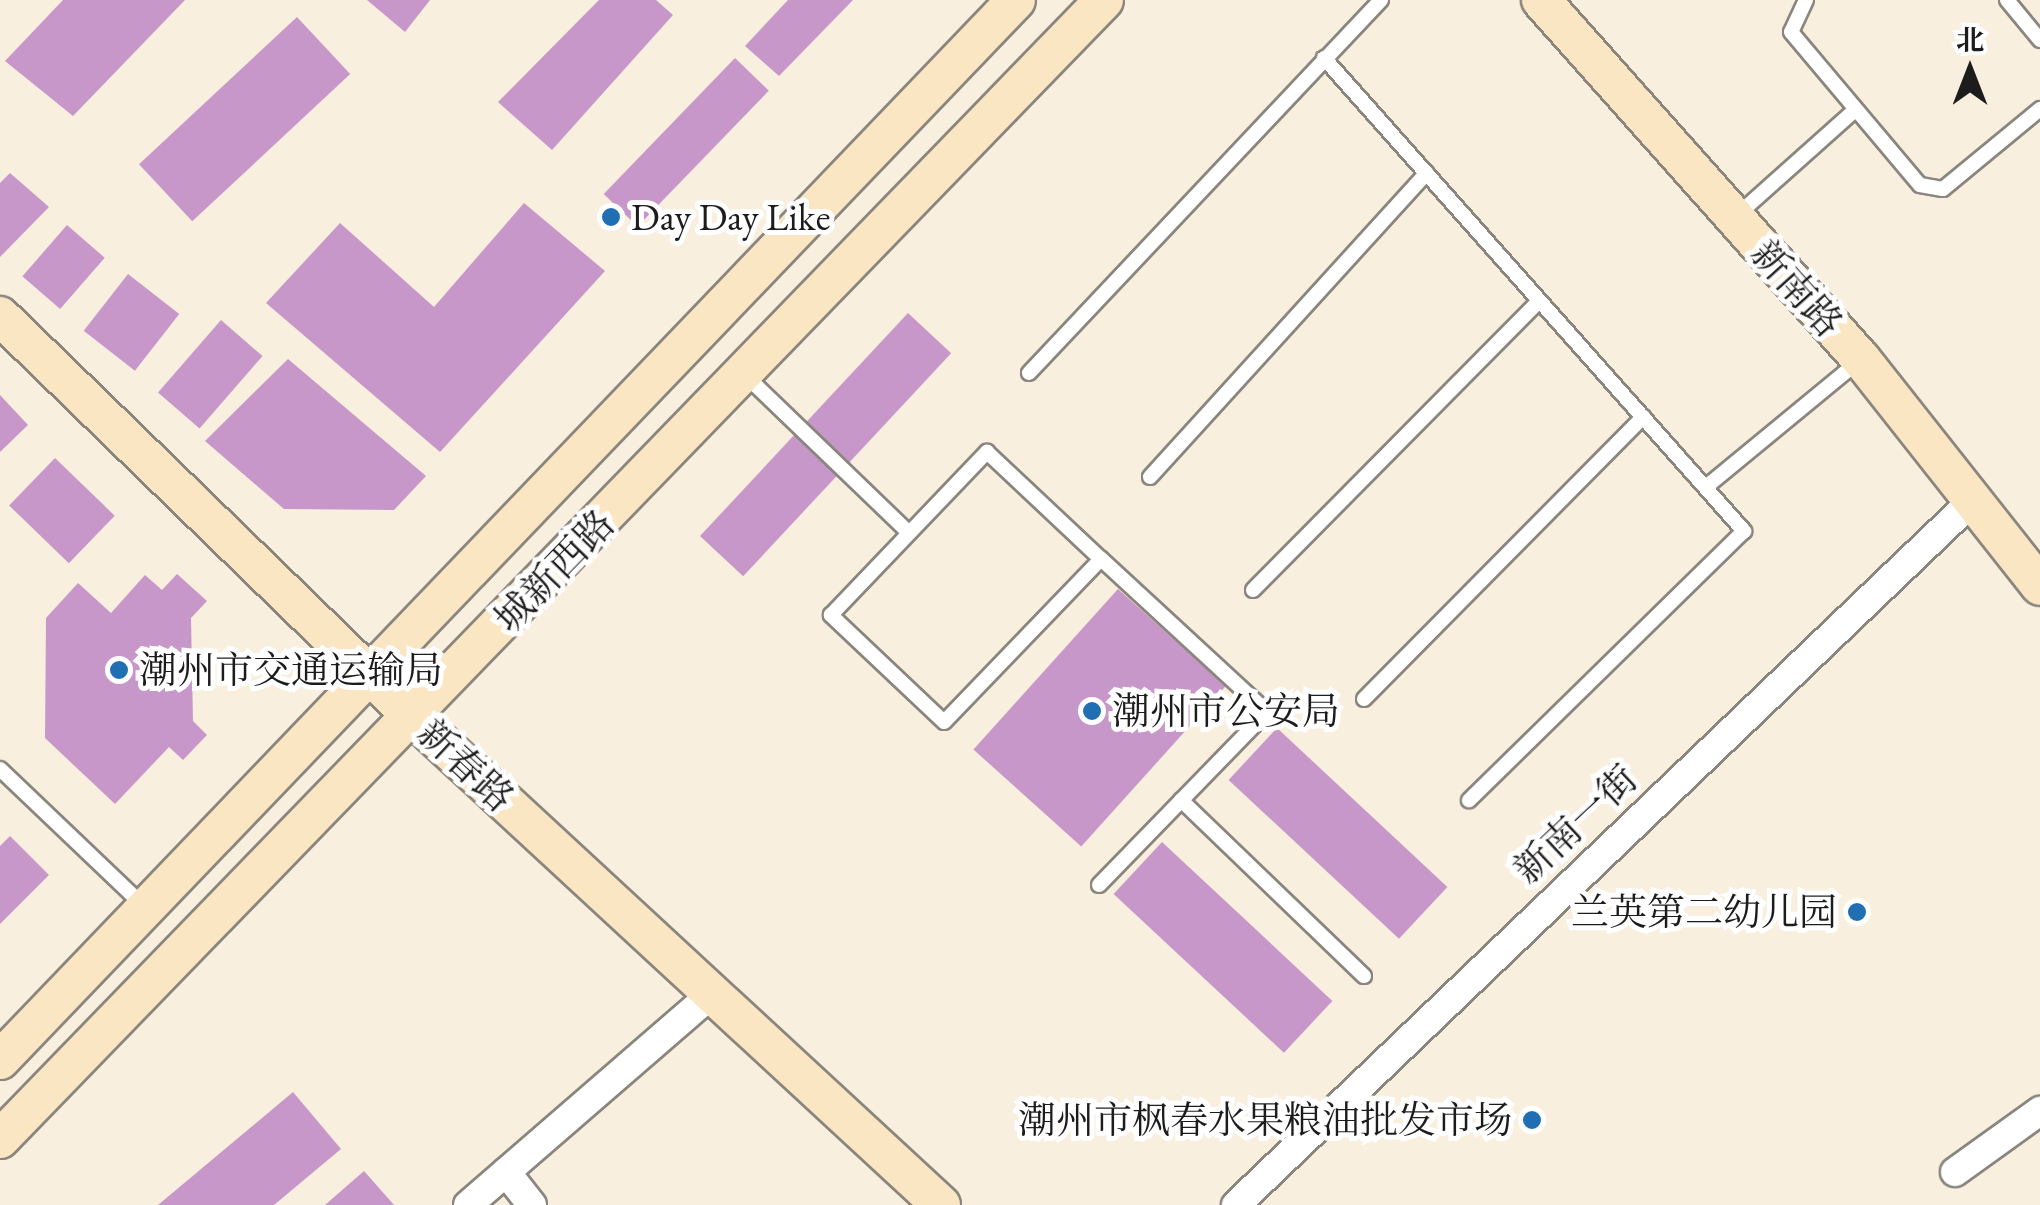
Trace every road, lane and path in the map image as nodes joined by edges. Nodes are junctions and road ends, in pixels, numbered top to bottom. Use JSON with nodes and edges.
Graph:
{"nodes":[{"id":1,"x":1016,"y":0,"type":"edge"},
{"id":2,"x":1104,"y":0,"type":"edge"},
{"id":3,"x":1382,"y":0,"type":"edge"},
{"id":4,"x":1541,"y":0,"type":"edge"},
{"id":5,"x":1806,"y":0,"type":"edge"},
{"id":6,"x":2006,"y":0,"type":"edge"},
{"id":7,"x":2040,"y":40,"type":"edge"},
{"id":8,"x":1324,"y":58,"type":"junction"},
{"id":9,"x":2040,"y":109,"type":"edge"},
{"id":10,"x":1854,"y":110,"type":"junction"},
{"id":11,"x":1427,"y":174,"type":"junction"},
{"id":12,"x":1734,"y":217,"type":"junction"},
{"id":13,"x":1539,"y":301,"type":"junction"},
{"id":14,"x":0,"y":316,"type":"edge"},
{"id":15,"x":1860,"y":359,"type":"junction"},
{"id":16,"x":1029,"y":373,"type":"dead end"},
{"id":17,"x":744,"y":374,"type":"junction"},
{"id":18,"x":1643,"y":417,"type":"junction"},
{"id":19,"x":1150,"y":477,"type":"dead end"},
{"id":20,"x":1706,"y":488,"type":"junction"},
{"id":21,"x":1970,"y":502,"type":"junction"},
{"id":22,"x":908,"y":532,"type":"junction"},
{"id":23,"x":1101,"y":560,"type":"junction"},
{"id":24,"x":2040,"y":586,"type":"edge"},
{"id":25,"x":1253,"y":590,"type":"dead end"},
{"id":26,"x":370,"y":670,"type":"junction"},
{"id":27,"x":1364,"y":699,"type":"dead end"},
{"id":28,"x":413,"y":717,"type":"junction"},
{"id":29,"x":0,"y":769,"type":"edge"},
{"id":30,"x":1181,"y":800,"type":"junction"},
{"id":31,"x":1469,"y":800,"type":"dead end"},
{"id":32,"x":1098,"y":885,"type":"dead end"},
{"id":33,"x":146,"y":908,"type":"junction"},
{"id":34,"x":1364,"y":976,"type":"dead end"},
{"id":35,"x":712,"y":994,"type":"junction"},
{"id":36,"x":0,"y":1060,"type":"edge"},
{"id":37,"x":2040,"y":1111,"type":"edge"},
{"id":38,"x":0,"y":1139,"type":"edge"},
{"id":39,"x":506,"y":1172,"type":"junction"},
{"id":40,"x":1955,"y":1172,"type":"dead end"},
{"id":41,"x":468,"y":1205,"type":"edge"},
{"id":42,"x":532,"y":1205,"type":"edge"},
{"id":43,"x":941,"y":1205,"type":"edge"},
{"id":44,"x":1236,"y":1205,"type":"edge"}],
"edges":[{"from":1,"to":26,"type":"main road","name":"城新西路"},
{"from":2,"to":17,"type":"main road","name":"城新西路"},
{"from":3,"to":8,"type":"lane"},
{"from":4,"to":12,"type":"main road","name":"新南路"},
{"from":5,"to":10,"type":"lane"},
{"from":6,"to":7,"type":"lane"},
{"from":8,"to":11,"type":"lane"},
{"from":8,"to":16,"type":"lane"},
{"from":9,"to":10,"type":"lane"},
{"from":10,"to":12,"type":"lane"},
{"from":11,"to":13,"type":"lane"},
{"from":11,"to":19,"type":"lane"},
{"from":12,"to":15,"type":"main road","name":"新南路"},
{"from":13,"to":18,"type":"lane"},
{"from":13,"to":25,"type":"lane"},
{"from":14,"to":26,"type":"main road","name":"新春路"},
{"from":15,"to":20,"type":"lane"},
{"from":15,"to":21,"type":"main road","name":"新南路"},
{"from":17,"to":22,"type":"lane"},
{"from":17,"to":28,"type":"main road","name":"城新西路"},
{"from":18,"to":20,"type":"lane"},
{"from":18,"to":27,"type":"lane"},
{"from":20,"to":31,"type":"lane"},
{"from":21,"to":24,"type":"main road","name":"新南路"},
{"from":21,"to":44,"type":"street","name":"新南一街"},
{"from":22,"to":23,"type":"lane"},
{"from":22,"to":23,"type":"lane"},
{"from":23,"to":30,"type":"lane"},
{"from":26,"to":28,"type":"main road","name":"新春路"},
{"from":26,"to":33,"type":"main road","name":"城新西路"},
{"from":28,"to":35,"type":"main road","name":"新春路"},
{"from":28,"to":38,"type":"main road","name":"城新西路"},
{"from":29,"to":33,"type":"lane"},
{"from":30,"to":32,"type":"lane"},
{"from":30,"to":34,"type":"lane"},
{"from":33,"to":36,"type":"main road","name":"城新西路"},
{"from":35,"to":39,"type":"street"},
{"from":35,"to":43,"type":"main road","name":"新春路"},
{"from":37,"to":40,"type":"street"},
{"from":39,"to":41,"type":"street"},
{"from":39,"to":42,"type":"street"}]}
